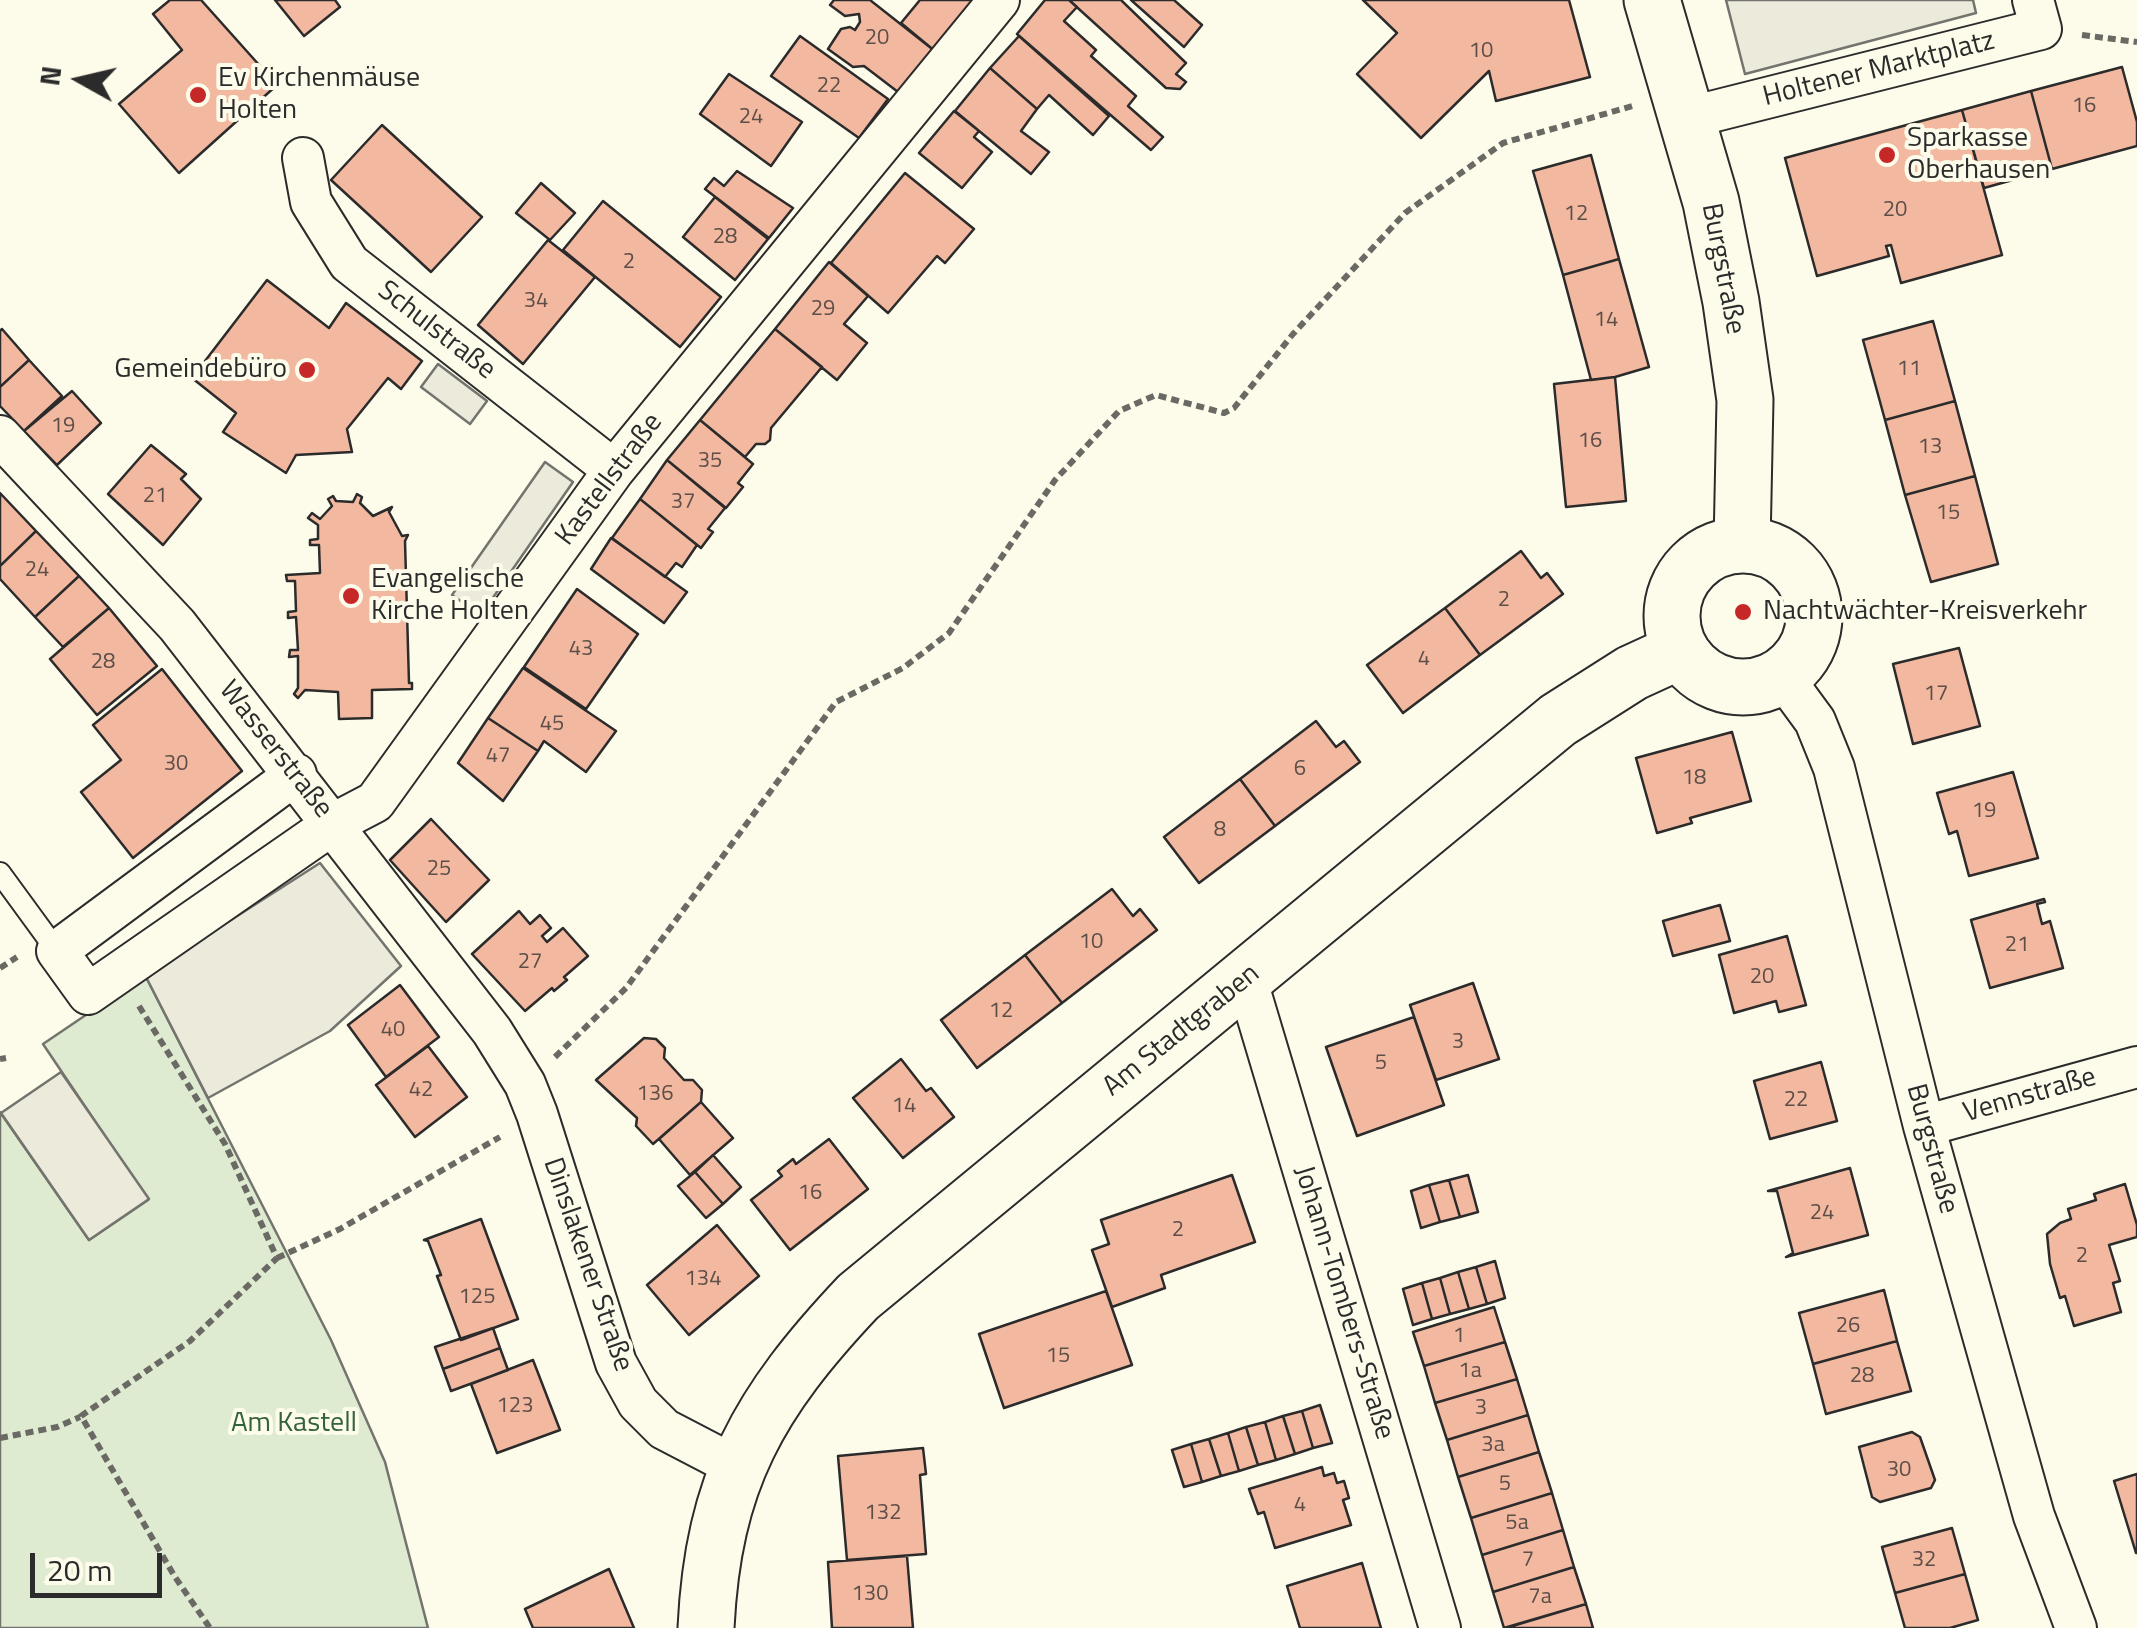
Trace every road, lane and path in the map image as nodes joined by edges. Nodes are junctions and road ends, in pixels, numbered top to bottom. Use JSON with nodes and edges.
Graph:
{"nodes":[{"id":1,"x":999,"y":0,"type":"edge"},
{"id":2,"x":1652,"y":0,"type":"edge"},
{"id":3,"x":2037,"y":14,"type":"edge"},
{"id":4,"x":2137,"y":42,"type":"edge"},
{"id":5,"x":1684,"y":105,"type":"junction"},
{"id":6,"x":302,"y":158,"type":"dead end"},
{"id":7,"x":0,"y":436,"type":"edge"},
{"id":8,"x":614,"y":470,"type":"junction"},
{"id":9,"x":1742,"y":544,"type":"junction"},
{"id":10,"x":1680,"y":651,"type":"junction"},
{"id":11,"x":1782,"y":676,"type":"junction"},
{"id":12,"x":296,"y":774,"type":"junction"},
{"id":13,"x":333,"y":824,"type":"junction"},
{"id":14,"x":0,"y":873,"type":"edge"},
{"id":15,"x":57,"y":951,"type":"junction"},
{"id":16,"x":1246,"y":978,"type":"junction"},
{"id":17,"x":103,"y":984,"type":"junction"},
{"id":18,"x":2137,"y":1066,"type":"edge"},
{"id":19,"x":531,"y":1099,"type":"junction"},
{"id":20,"x":1924,"y":1126,"type":"junction"},
{"id":21,"x":277,"y":1258,"type":"junction"},
{"id":22,"x":81,"y":1416,"type":"junction"},
{"id":23,"x":0,"y":1438,"type":"edge"},
{"id":24,"x":737,"y":1467,"type":"junction"},
{"id":25,"x":210,"y":1628,"type":"edge"},
{"id":26,"x":706,"y":1628,"type":"edge"},
{"id":27,"x":1440,"y":1628,"type":"edge"},
{"id":28,"x":2076,"y":1628,"type":"edge"}],
"edges":[{"from":1,"to":8,"type":"street","name":"Kastellstraße"},
{"from":2,"to":5,"type":"main road","name":"Burgstraße"},
{"from":3,"to":4,"type":"path"},
{"from":3,"to":5,"type":"street","name":"Holtener Marktplatz"},
{"from":5,"to":9,"type":"main road","name":"Burgstraße"},
{"from":5,"to":19,"type":"path"},
{"from":6,"to":8,"type":"street","name":"Schulstraße"},
{"from":7,"to":12,"type":"street","name":"Wasserstraße"},
{"from":8,"to":13,"type":"street","name":"Kastellstraße"},
{"from":9,"to":10,"type":"main road"},
{"from":9,"to":11,"type":"main road"},
{"from":10,"to":11,"type":"main road"},
{"from":10,"to":16,"type":"main road","name":"Am Stadtgraben"},
{"from":11,"to":20,"type":"street","name":"Burgstraße"},
{"from":12,"to":13,"type":"street","name":"Wasserstraße"},
{"from":12,"to":15,"type":"street"},
{"from":13,"to":17,"type":"street","name":"Kastellstraße"},
{"from":13,"to":19,"type":"street","name":"Wasserstraße"},
{"from":14,"to":15,"type":"lane"},
{"from":15,"to":17,"type":"street"},
{"from":16,"to":24,"type":"main road","name":"Am Stadtgraben"},
{"from":16,"to":27,"type":"street","name":"Johann-Tombers-Straße"},
{"from":17,"to":21,"type":"path"},
{"from":18,"to":20,"type":"street","name":"Vennstraße"},
{"from":19,"to":21,"type":"path"},
{"from":19,"to":24,"type":"street","name":"Dinslakener Straße"},
{"from":20,"to":28,"type":"street","name":"Burgstraße"},
{"from":21,"to":22,"type":"path"},
{"from":22,"to":23,"type":"path"},
{"from":22,"to":25,"type":"path"},
{"from":24,"to":26,"type":"main road"}]}
